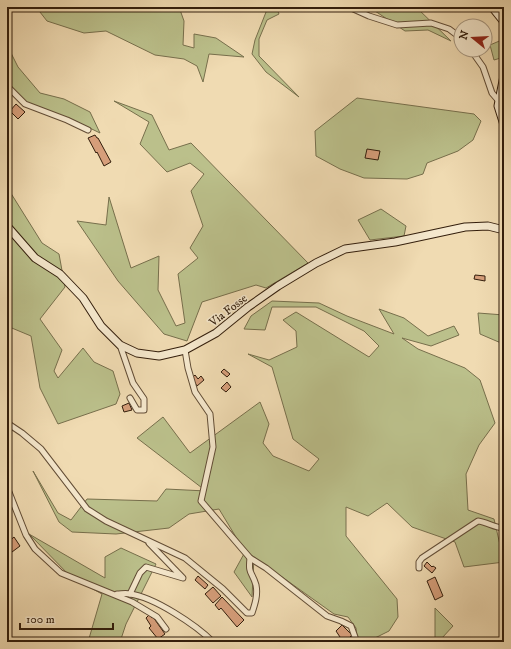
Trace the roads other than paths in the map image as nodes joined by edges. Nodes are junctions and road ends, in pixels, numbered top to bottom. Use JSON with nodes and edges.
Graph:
{"nodes":[{"id":1,"x":349,"y":7,"type":"edge"},
{"id":2,"x":492,"y":7,"type":"edge"},
{"id":3,"x":504,"y":22,"type":"edge"},
{"id":4,"x":453,"y":32,"type":"edge"},
{"id":5,"x":476,"y":58,"type":"edge"},
{"id":6,"x":504,"y":76,"type":"edge"},
{"id":7,"x":7,"y":86,"type":"edge"},
{"id":8,"x":502,"y":89,"type":"edge"},
{"id":9,"x":498,"y":100,"type":"junction"},
{"id":10,"x":504,"y":125,"type":"edge"},
{"id":11,"x":88,"y":130,"type":"dead end"},
{"id":12,"x":7,"y":226,"type":"edge"},
{"id":13,"x":504,"y":230,"type":"edge"},
{"id":14,"x":120,"y":345,"type":"junction"},
{"id":15,"x":185,"y":350,"type":"junction"},
{"id":16,"x":130,"y":398,"type":"dead end"},
{"id":17,"x":7,"y":423,"type":"edge"},
{"id":18,"x":7,"y":487,"type":"edge"},
{"id":19,"x":504,"y":528,"type":"edge"},
{"id":20,"x":146,"y":539,"type":"junction"},
{"id":21,"x":250,"y":558,"type":"junction"},
{"id":22,"x":419,"y":568,"type":"dead end"},
{"id":23,"x":114,"y":594,"type":"junction"},
{"id":24,"x":130,"y":594,"type":"junction"},
{"id":25,"x":166,"y":629,"type":"dead end"},
{"id":26,"x":213,"y":642,"type":"edge"},
{"id":27,"x":355,"y":642,"type":"edge"}],
"edges":[{"from":1,"to":4,"type":"street"},
{"from":2,"to":3,"type":"street"},
{"from":5,"to":9,"type":"street"},
{"from":6,"to":8,"type":"street"},
{"from":7,"to":11,"type":"street"},
{"from":8,"to":9,"type":"street"},
{"from":9,"to":10,"type":"street"},
{"from":12,"to":14,"type":"street","name":"Via Fosse"},
{"from":13,"to":15,"type":"street","name":"Via Fosse"},
{"from":14,"to":15,"type":"street","name":"Via Fosse"},
{"from":14,"to":16,"type":"street"},
{"from":15,"to":21,"type":"street"},
{"from":17,"to":20,"type":"street"},
{"from":18,"to":23,"type":"street"},
{"from":19,"to":22,"type":"street"},
{"from":20,"to":21,"type":"street"},
{"from":20,"to":24,"type":"street"},
{"from":21,"to":27,"type":"street"},
{"from":23,"to":24,"type":"street"},
{"from":23,"to":25,"type":"street"},
{"from":24,"to":26,"type":"street"}]}
